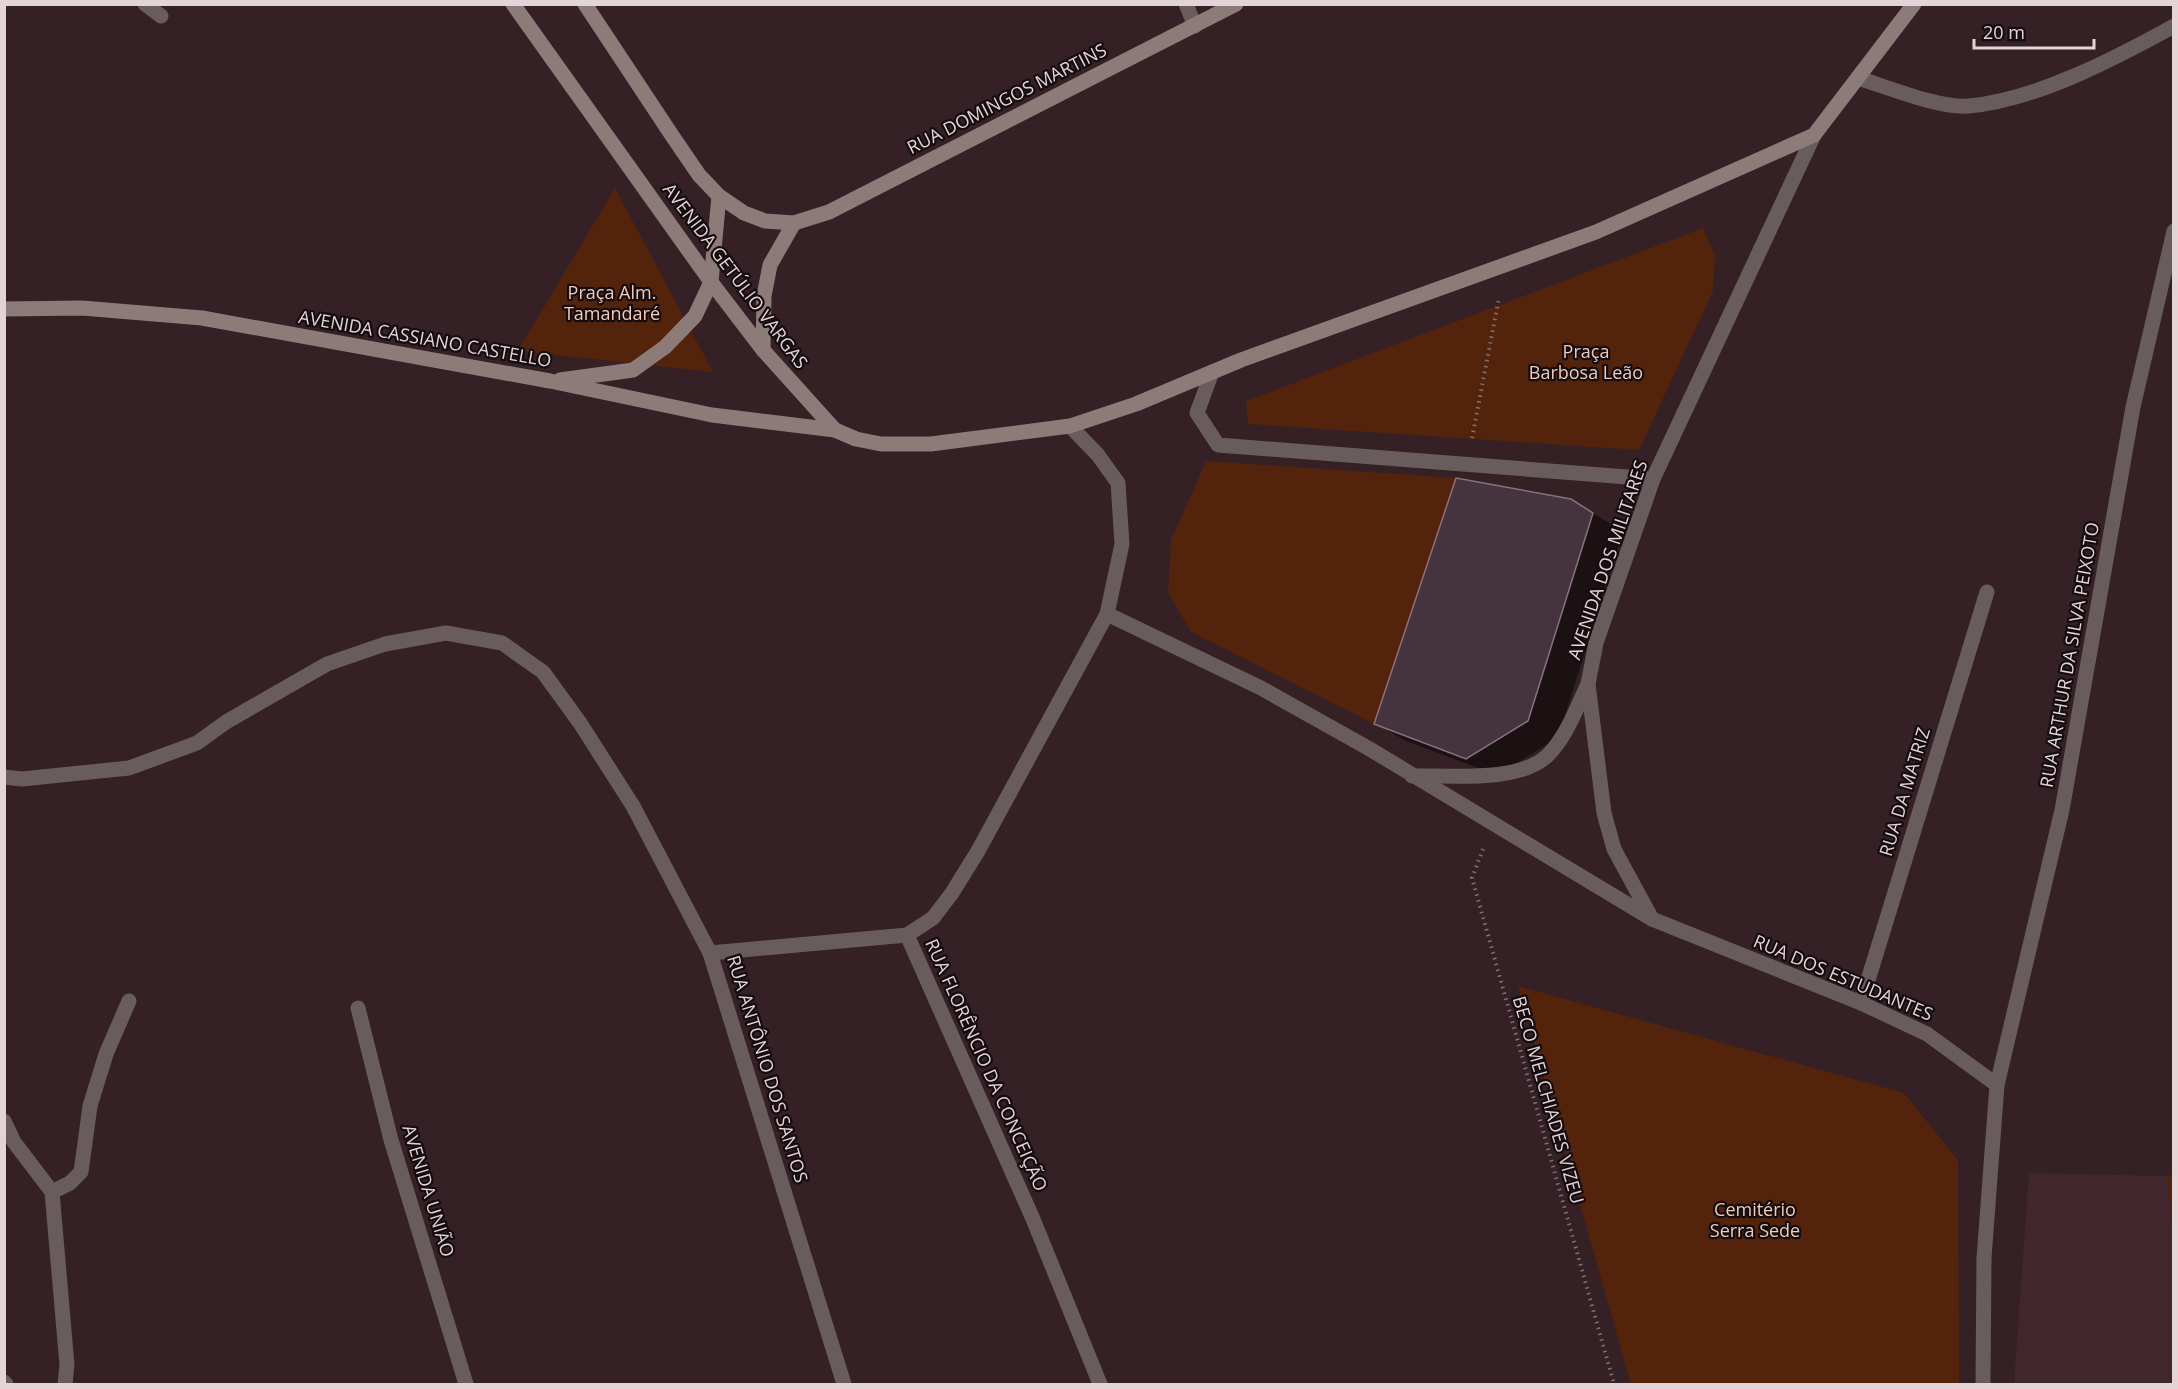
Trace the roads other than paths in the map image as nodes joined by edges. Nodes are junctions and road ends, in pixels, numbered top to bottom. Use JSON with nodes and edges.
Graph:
{"nodes":[{"id":1,"x":145,"y":4,"type":"edge"},
{"id":2,"x":513,"y":4,"type":"edge"},
{"id":3,"x":585,"y":4,"type":"edge"},
{"id":4,"x":1186,"y":4,"type":"edge"},
{"id":5,"x":1236,"y":4,"type":"edge"},
{"id":6,"x":1914,"y":4,"type":"edge"},
{"id":7,"x":161,"y":16,"type":"dead end"},
{"id":8,"x":1195,"y":26,"type":"junction"},
{"id":9,"x":2174,"y":26,"type":"edge"},
{"id":10,"x":1858,"y":78,"type":"junction"},
{"id":11,"x":1814,"y":135,"type":"junction"},
{"id":12,"x":719,"y":196,"type":"junction"},
{"id":13,"x":794,"y":223,"type":"junction"},
{"id":14,"x":2174,"y":231,"type":"edge"},
{"id":15,"x":711,"y":282,"type":"junction"},
{"id":16,"x":4,"y":309,"type":"edge"},
{"id":17,"x":763,"y":350,"type":"junction"},
{"id":18,"x":1212,"y":372,"type":"junction"},
{"id":19,"x":550,"y":381,"type":"junction"},
{"id":20,"x":1070,"y":426,"type":"junction"},
{"id":21,"x":835,"y":430,"type":"junction"},
{"id":22,"x":1653,"y":479,"type":"junction"},
{"id":23,"x":1987,"y":592,"type":"dead end"},
{"id":24,"x":1107,"y":614,"type":"junction"},
{"id":25,"x":1588,"y":684,"type":"junction"},
{"id":26,"x":1412,"y":776,"type":"junction"},
{"id":27,"x":4,"y":777,"type":"edge"},
{"id":28,"x":1652,"y":919,"type":"junction"},
{"id":29,"x":907,"y":935,"type":"junction"},
{"id":30,"x":710,"y":953,"type":"junction"},
{"id":31,"x":129,"y":1001,"type":"dead end"},
{"id":32,"x":1861,"y":1003,"type":"junction"},
{"id":33,"x":358,"y":1008,"type":"dead end"},
{"id":34,"x":1997,"y":1085,"type":"junction"},
{"id":35,"x":4,"y":1121,"type":"edge"},
{"id":36,"x":52,"y":1192,"type":"junction"},
{"id":37,"x":65,"y":1384,"type":"edge"},
{"id":38,"x":466,"y":1384,"type":"edge"},
{"id":39,"x":844,"y":1384,"type":"edge"},
{"id":40,"x":1100,"y":1384,"type":"edge"},
{"id":41,"x":1983,"y":1384,"type":"edge"}],
"edges":[{"from":1,"to":7,"type":"street"},
{"from":2,"to":15,"type":"street","name":"AVENIDA GETÚLIO VARGAS"},
{"from":3,"to":12,"type":"street","name":"AVENIDA GETÚLIO VARGAS"},
{"from":4,"to":8,"type":"street"},
{"from":5,"to":8,"type":"street","name":"RUA DOMINGOS MARTINS"},
{"from":6,"to":10,"type":"street"},
{"from":8,"to":13,"type":"street","name":"RUA DOMINGOS MARTINS"},
{"from":9,"to":10,"type":"street"},
{"from":10,"to":11,"type":"street"},
{"from":11,"to":18,"type":"street"},
{"from":11,"to":22,"type":"street","name":"AVENIDA DOS MILITARES"},
{"from":12,"to":13,"type":"street","name":"AVENIDA GETÚLIO VARGAS"},
{"from":12,"to":15,"type":"street"},
{"from":13,"to":17,"type":"street"},
{"from":14,"to":34,"type":"street","name":"RUA ARTHUR DA SILVA PEIXOTO"},
{"from":15,"to":17,"type":"street","name":"AVENIDA GETÚLIO VARGAS"},
{"from":15,"to":19,"type":"street"},
{"from":16,"to":19,"type":"street","name":"AVENIDA CASSIANO CASTELLO"},
{"from":17,"to":21,"type":"street","name":"AVENIDA GETÚLIO VARGAS"},
{"from":18,"to":20,"type":"street"},
{"from":18,"to":22,"type":"street"},
{"from":19,"to":21,"type":"street","name":"AVENIDA CASSIANO CASTELLO"},
{"from":20,"to":21,"type":"street","name":"AVENIDA GETÚLIO VARGAS"},
{"from":20,"to":24,"type":"street","name":"RUA FLORÊNCIO DA CONCEIÇÃO"},
{"from":22,"to":25,"type":"street","name":"AVENIDA DOS MILITARES"},
{"from":23,"to":32,"type":"street","name":"RUA DA MATRIZ"},
{"from":24,"to":26,"type":"street"},
{"from":24,"to":29,"type":"street","name":"RUA FLORÊNCIO DA CONCEIÇÃO"},
{"from":25,"to":26,"type":"street"},
{"from":25,"to":28,"type":"street","name":"AVENIDA DOS MILITARES"},
{"from":26,"to":28,"type":"street"},
{"from":27,"to":30,"type":"street"},
{"from":28,"to":32,"type":"street","name":"RUA DOS ESTUDANTES"},
{"from":29,"to":30,"type":"street","name":"RUA ANTÔNIO DOS SANTOS"},
{"from":29,"to":40,"type":"street","name":"RUA FLORÊNCIO DA CONCEIÇÃO"},
{"from":30,"to":39,"type":"street","name":"RUA ANTÔNIO DOS SANTOS"},
{"from":31,"to":36,"type":"street"},
{"from":32,"to":34,"type":"street","name":"RUA DOS ESTUDANTES"},
{"from":33,"to":38,"type":"street","name":"AVENIDA UNIÃO"},
{"from":34,"to":41,"type":"street"},
{"from":35,"to":36,"type":"street"},
{"from":36,"to":37,"type":"street"}]}
